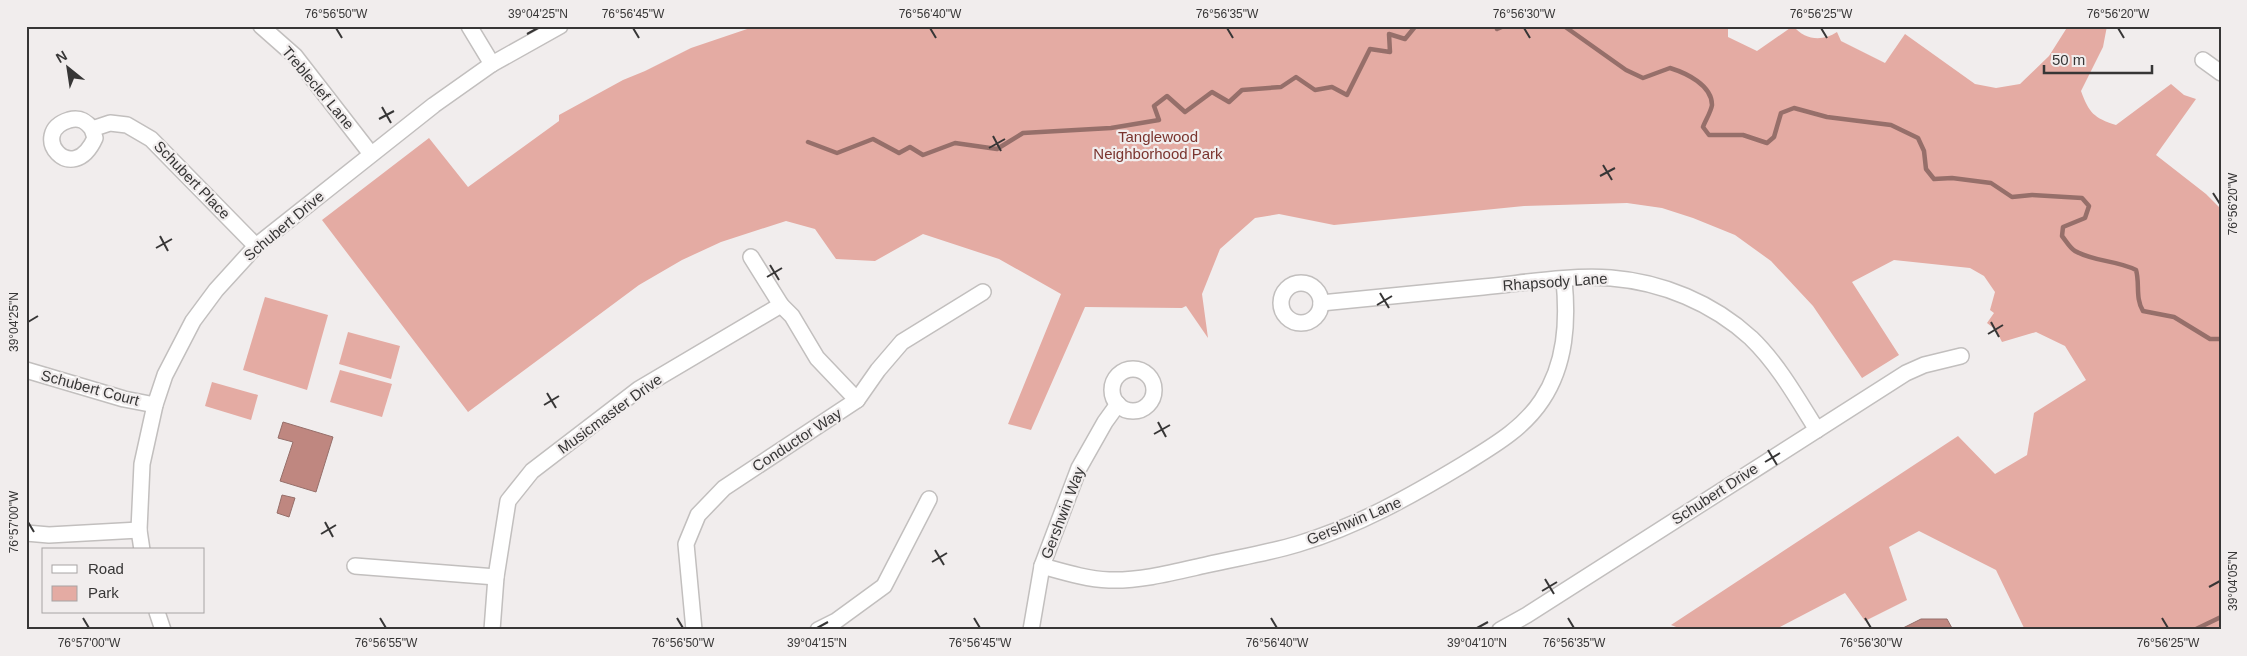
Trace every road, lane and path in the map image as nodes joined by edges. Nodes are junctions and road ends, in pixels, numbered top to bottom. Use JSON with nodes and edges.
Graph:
{"nodes":[{"id":1,"x":261,"y":26,"type":"edge"},
{"id":2,"x":469,"y":26,"type":"edge"},
{"id":3,"x":560,"y":26,"type":"edge"},
{"id":4,"x":2203,"y":60,"type":"dead end"},
{"id":5,"x":492,"y":64,"type":"junction"},
{"id":6,"x":2221,"y":73,"type":"edge"},
{"id":7,"x":92,"y":130,"type":"dead end"},
{"id":8,"x":371,"y":154,"type":"junction"},
{"id":9,"x":256,"y":246,"type":"junction"},
{"id":10,"x":751,"y":257,"type":"dead end"},
{"id":11,"x":1564,"y":280,"type":"junction"},
{"id":12,"x":983,"y":292,"type":"dead end"},
{"id":13,"x":1322,"y":303,"type":"dead end"},
{"id":14,"x":781,"y":306,"type":"junction"},
{"id":15,"x":1961,"y":356,"type":"dead end"},
{"id":16,"x":26,"y":370,"type":"edge"},
{"id":17,"x":857,"y":400,"type":"junction"},
{"id":18,"x":1118,"y":404,"type":"dead end"},
{"id":19,"x":155,"y":405,"type":"junction"},
{"id":20,"x":1817,"y":430,"type":"junction"},
{"id":21,"x":929,"y":499,"type":"dead end"},
{"id":22,"x":139,"y":530,"type":"junction"},
{"id":23,"x":26,"y":533,"type":"edge"},
{"id":24,"x":142,"y":548,"type":"edge"},
{"id":25,"x":355,"y":566,"type":"dead end"},
{"id":26,"x":1042,"y":566,"type":"junction"},
{"id":27,"x":496,"y":577,"type":"junction"},
{"id":28,"x":158,"y":614,"type":"edge"},
{"id":29,"x":163,"y":630,"type":"edge"},
{"id":30,"x":492,"y":630,"type":"edge"},
{"id":31,"x":694,"y":630,"type":"edge"},
{"id":32,"x":818,"y":630,"type":"edge"},
{"id":33,"x":1031,"y":630,"type":"edge"},
{"id":34,"x":1500,"y":630,"type":"edge"}],
"edges":[{"from":1,"to":8,"type":"street","name":"Trebleclef Lane"},
{"from":2,"to":5,"type":"street"},
{"from":3,"to":5,"type":"street","name":"Schubert Drive"},
{"from":4,"to":6,"type":"street"},
{"from":5,"to":8,"type":"street","name":"Schubert Drive"},
{"from":7,"to":9,"type":"street","name":"Schubert Place"},
{"from":8,"to":9,"type":"street","name":"Schubert Drive"},
{"from":9,"to":19,"type":"street","name":"Schubert Drive"},
{"from":10,"to":14,"type":"street"},
{"from":11,"to":13,"type":"street","name":"Rhapsody Lane"},
{"from":11,"to":20,"type":"street","name":"Rhapsody Lane"},
{"from":11,"to":26,"type":"street","name":"Gershwin Lane"},
{"from":12,"to":17,"type":"street","name":"Conductor Way"},
{"from":14,"to":17,"type":"street"},
{"from":14,"to":27,"type":"street","name":"Musicmaster Drive"},
{"from":15,"to":20,"type":"street","name":"Schubert Drive"},
{"from":16,"to":19,"type":"street","name":"Schubert Court"},
{"from":17,"to":31,"type":"street","name":"Conductor Way"},
{"from":18,"to":26,"type":"street","name":"Gershwin Way"},
{"from":19,"to":22,"type":"street","name":"Schubert Drive"},
{"from":20,"to":34,"type":"street","name":"Schubert Drive"},
{"from":21,"to":32,"type":"street"},
{"from":22,"to":23,"type":"street"},
{"from":22,"to":24,"type":"street","name":"Schubert Drive"},
{"from":25,"to":27,"type":"street"},
{"from":26,"to":33,"type":"street","name":"Gershwin Way"},
{"from":27,"to":30,"type":"street","name":"Musicmaster Drive"},
{"from":28,"to":29,"type":"street"}]}
